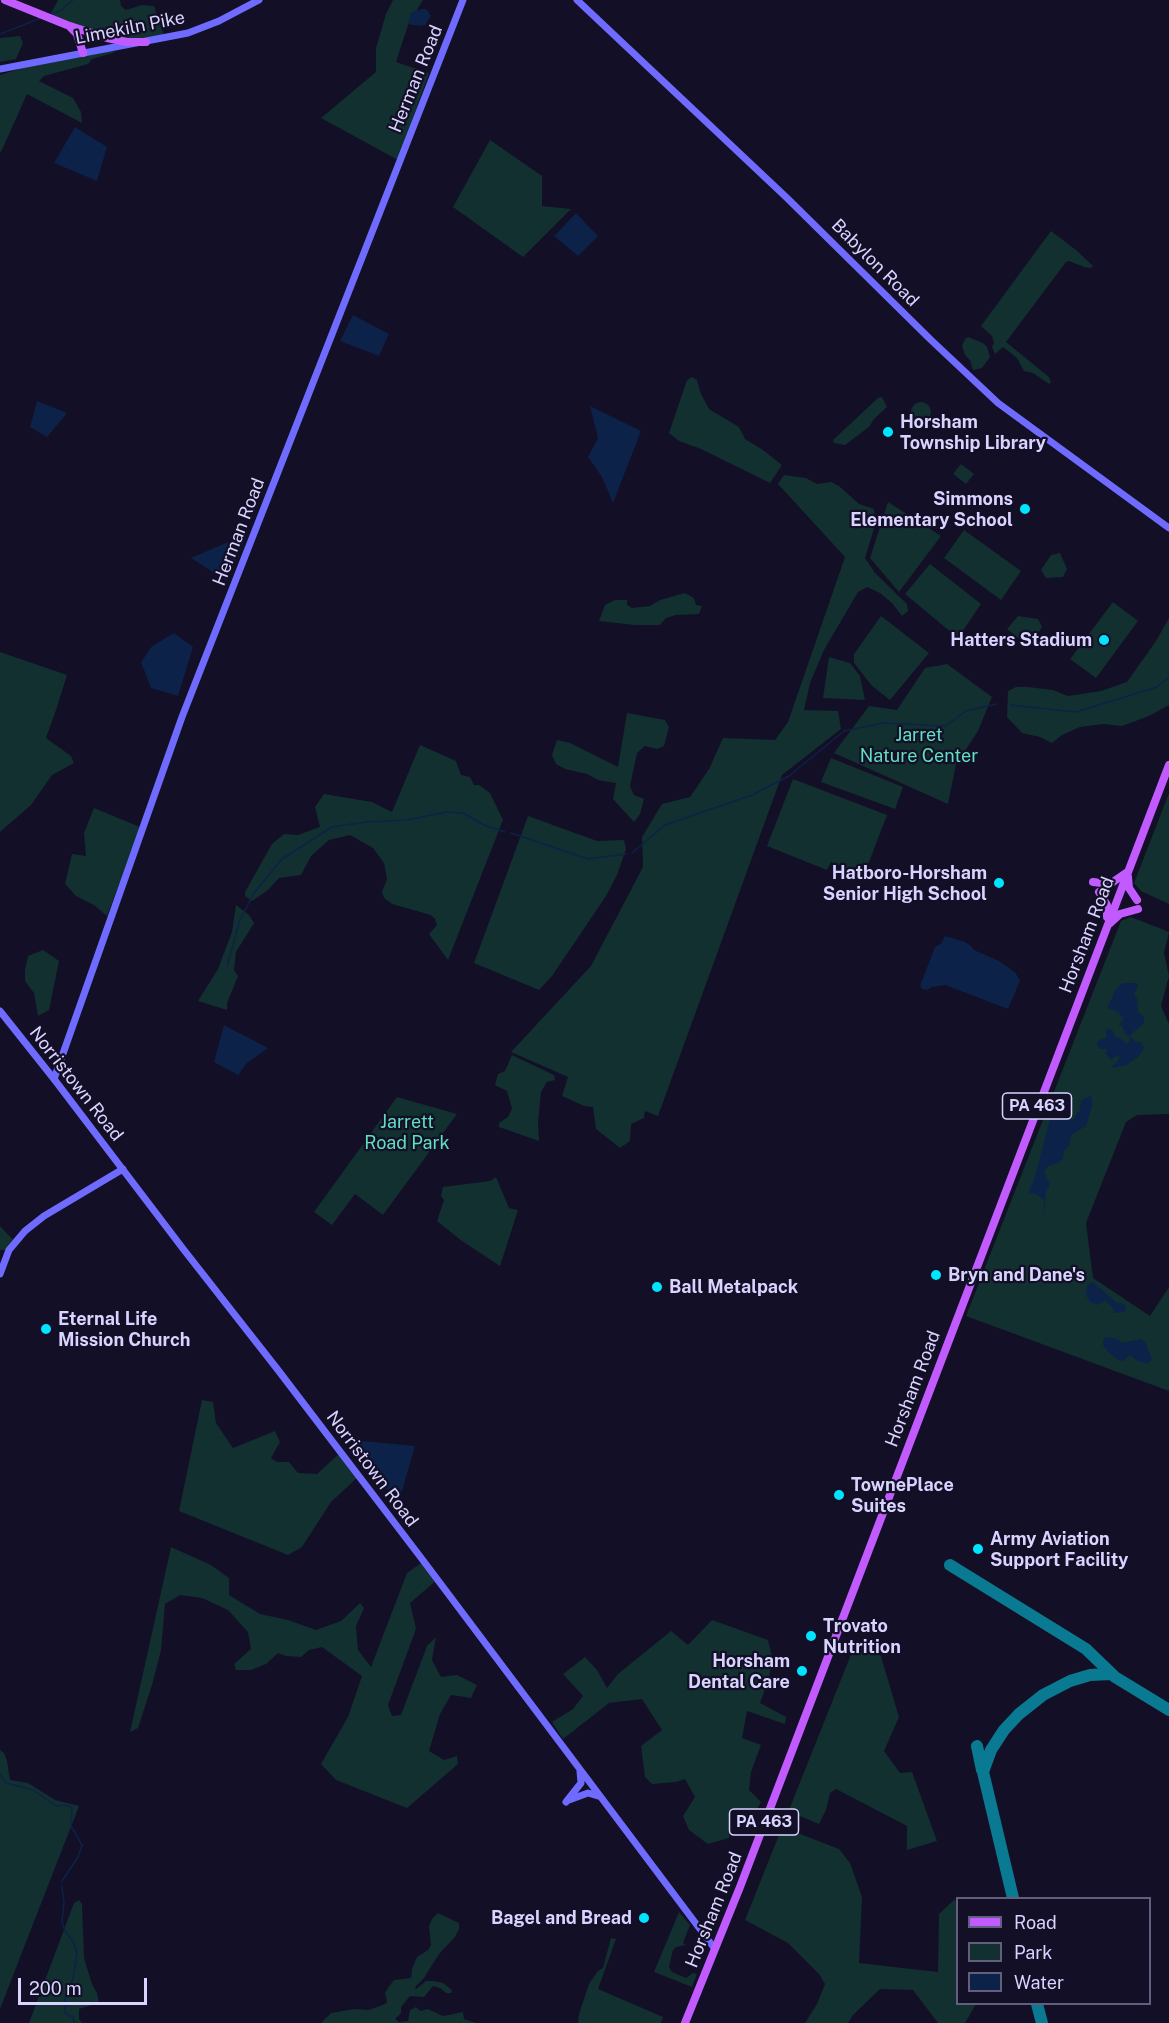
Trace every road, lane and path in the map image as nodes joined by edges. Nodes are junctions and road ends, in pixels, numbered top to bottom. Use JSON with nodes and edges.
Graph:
{"nodes":[{"id":1,"x":5,"y":0,"type":"edge"},
{"id":2,"x":259,"y":0,"type":"edge"},
{"id":3,"x":463,"y":0,"type":"edge"},
{"id":4,"x":577,"y":0,"type":"edge"},
{"id":5,"x":67,"y":25,"type":"junction"},
{"id":6,"x":146,"y":42,"type":"junction"},
{"id":7,"x":83,"y":53,"type":"junction"},
{"id":8,"x":0,"y":69,"type":"edge"},
{"id":9,"x":1169,"y":528,"type":"edge"},
{"id":10,"x":1169,"y":765,"type":"edge"},
{"id":11,"x":1127,"y":872,"type":"junction"},
{"id":12,"x":1093,"y":882,"type":"dead end"},
{"id":13,"x":1099,"y":892,"type":"dead end"},
{"id":14,"x":1106,"y":927,"type":"junction"},
{"id":15,"x":0,"y":1011,"type":"edge"},
{"id":16,"x":54,"y":1079,"type":"junction"},
{"id":17,"x":123,"y":1169,"type":"junction"},
{"id":18,"x":0,"y":1274,"type":"edge"},
{"id":19,"x":577,"y":1765,"type":"junction"},
{"id":20,"x":602,"y":1800,"type":"junction"},
{"id":21,"x":715,"y":1949,"type":"junction"},
{"id":22,"x":685,"y":2023,"type":"edge"}],
"edges":[{"from":1,"to":5,"type":"main road"},
{"from":2,"to":6,"type":"street","name":"Limekiln Pike"},
{"from":3,"to":16,"type":"street","name":"Herman Road"},
{"from":4,"to":9,"type":"street","name":"Babylon Road"},
{"from":5,"to":6,"type":"main road"},
{"from":5,"to":7,"type":"main road"},
{"from":6,"to":7,"type":"street","name":"Limekiln Pike"},
{"from":7,"to":8,"type":"street","name":"Limekiln Pike"},
{"from":10,"to":11,"type":"main road","name":"Horsham Road","number":"PA 463"},
{"from":11,"to":12,"type":"main road"},
{"from":11,"to":14,"type":"main road","name":"Horsham Road","number":"PA 463"},
{"from":11,"to":14,"type":"main road"},
{"from":13,"to":14,"type":"main road"},
{"from":14,"to":21,"type":"main road","name":"Horsham Road","number":"PA 463"},
{"from":15,"to":16,"type":"street","name":"Norristown Road"},
{"from":16,"to":17,"type":"street","name":"Norristown Road"},
{"from":17,"to":18,"type":"street"},
{"from":17,"to":19,"type":"street","name":"Norristown Road"},
{"from":19,"to":20,"type":"street","name":"Norristown Road"},
{"from":19,"to":20,"type":"street"},
{"from":20,"to":21,"type":"street","name":"Norristown Road"},
{"from":21,"to":22,"type":"main road","name":"Horsham Road","number":"PA 463"}]}
